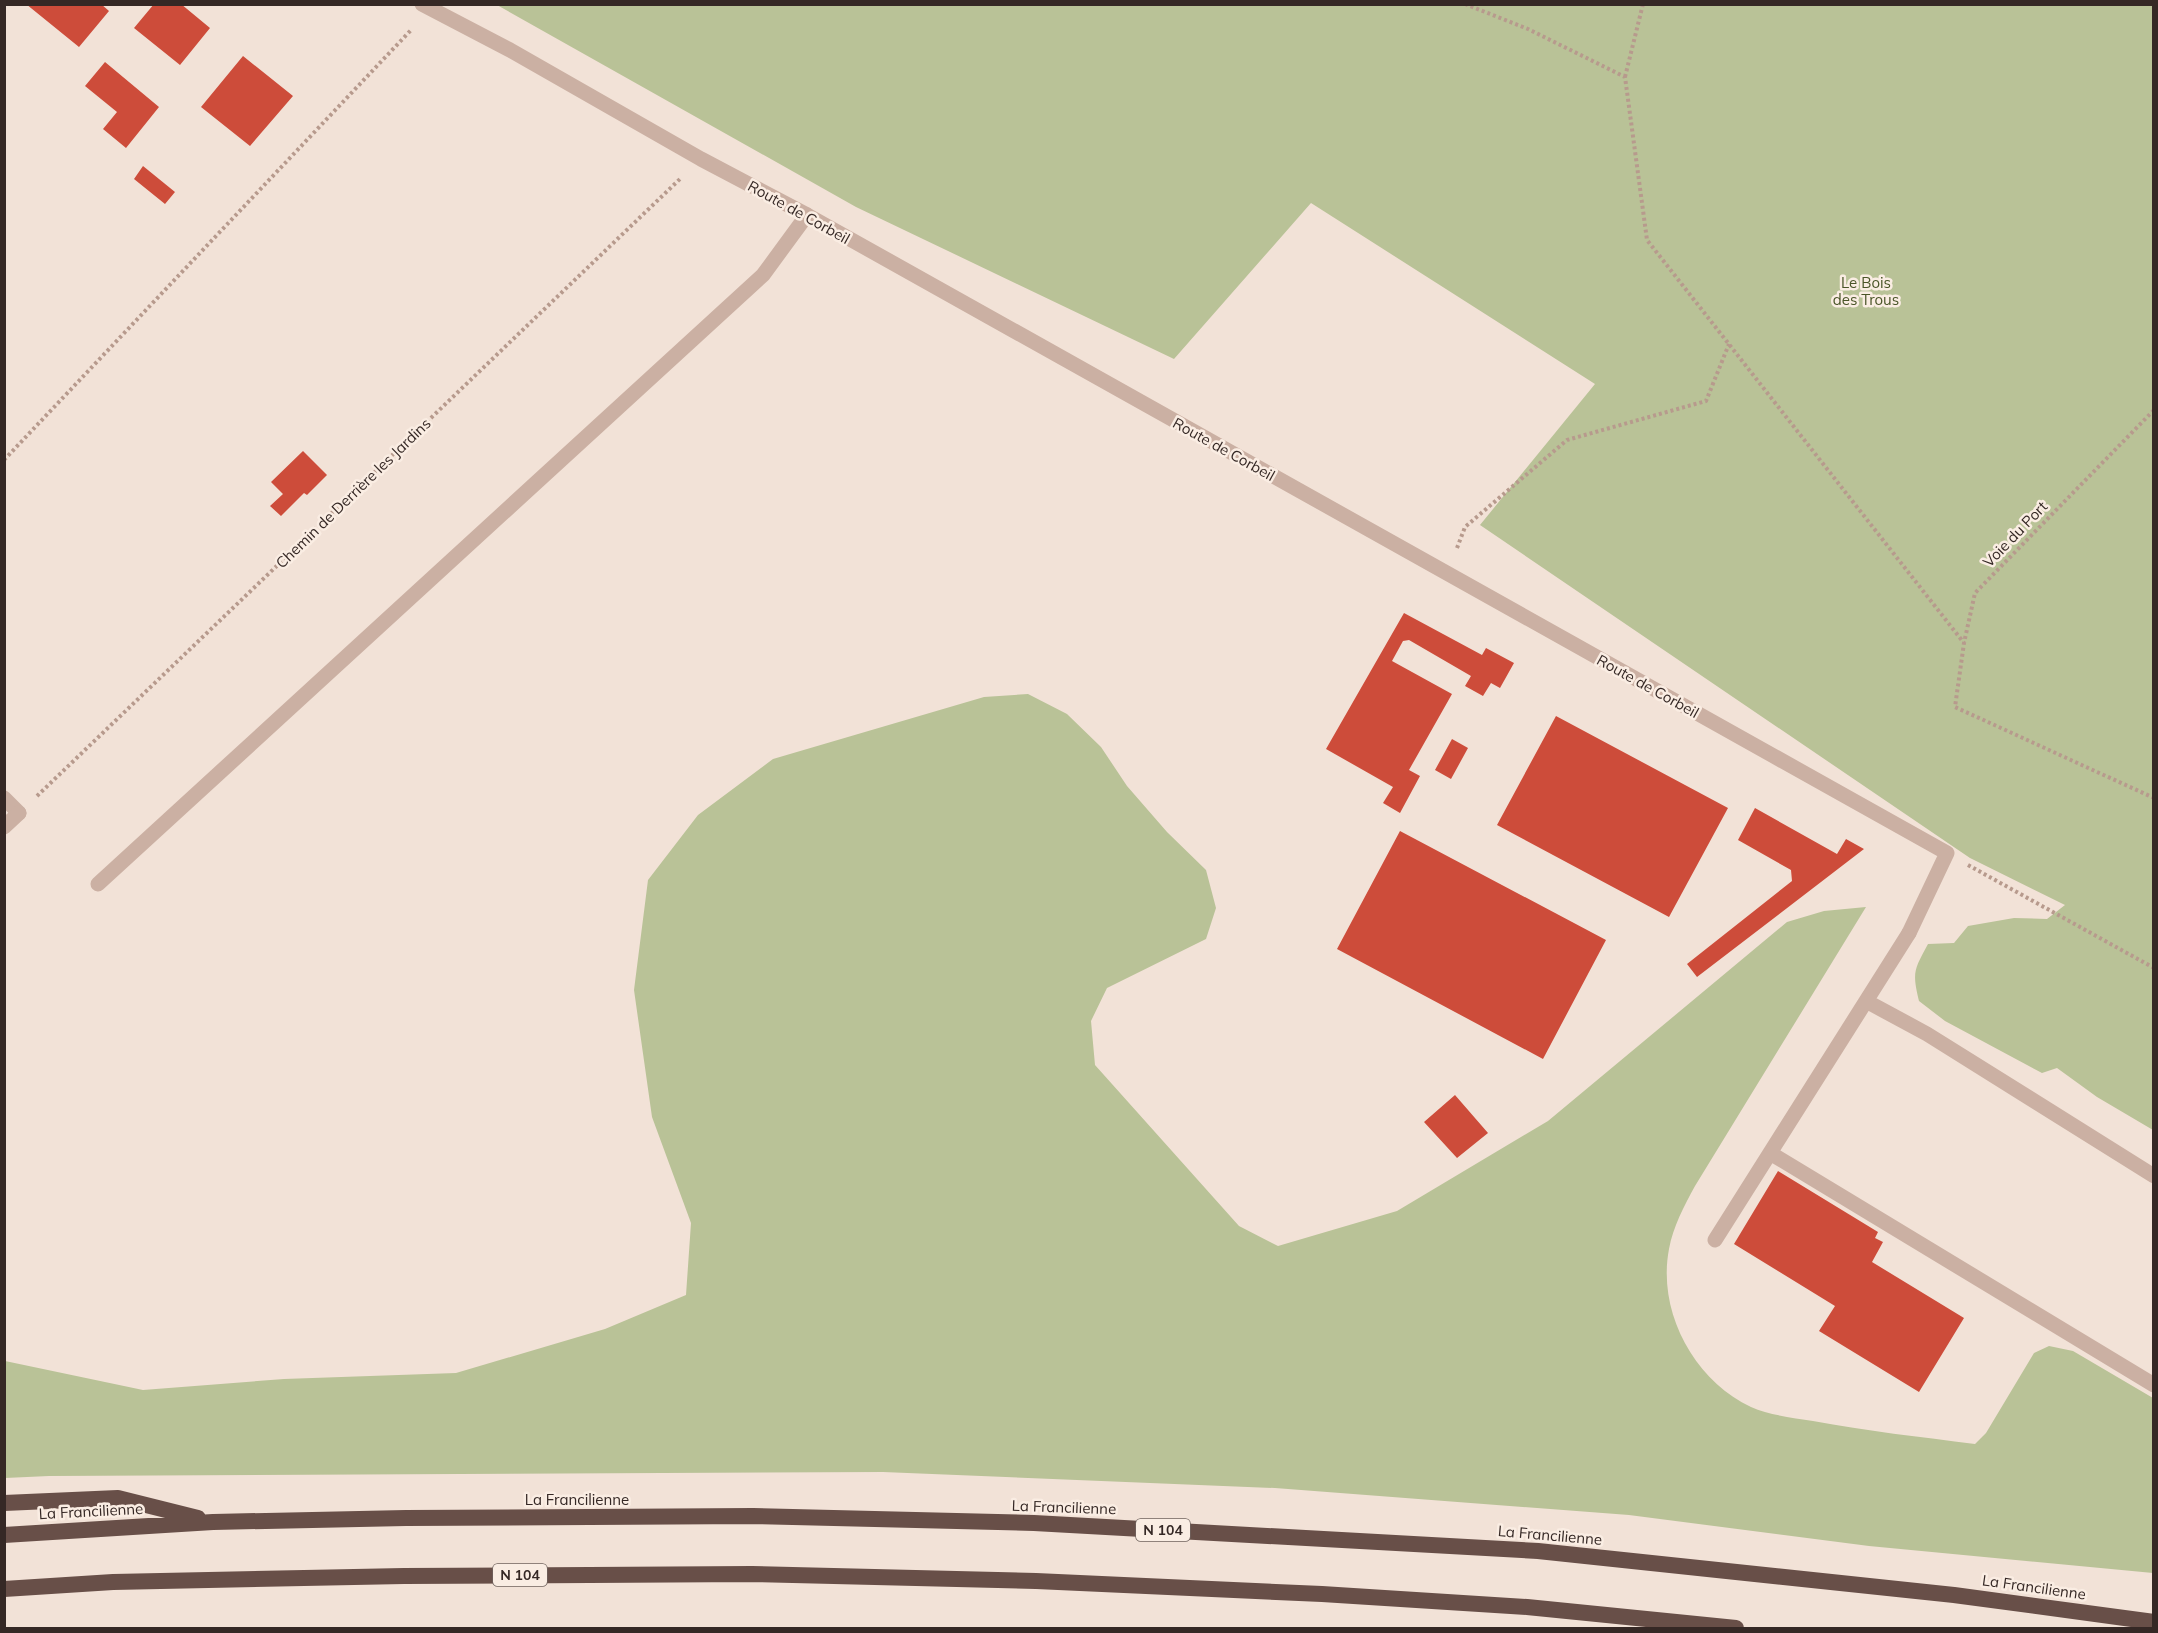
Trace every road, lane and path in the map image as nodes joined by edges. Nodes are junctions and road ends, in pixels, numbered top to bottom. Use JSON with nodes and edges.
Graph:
{"nodes":[{"id":1,"x":1465,"y":4,"type":"edge"},
{"id":2,"x":1643,"y":4,"type":"edge"},
{"id":3,"x":427,"y":7,"type":"edge"},
{"id":4,"x":1625,"y":77,"type":"junction"},
{"id":5,"x":701,"y":159,"type":"junction"},
{"id":6,"x":807,"y":215,"type":"junction"},
{"id":7,"x":1729,"y":344,"type":"junction"},
{"id":8,"x":2154,"y":410,"type":"edge"},
{"id":9,"x":4,"y":460,"type":"edge"},
{"id":10,"x":1447,"y":574,"type":"junction"},
{"id":11,"x":1964,"y":643,"type":"junction"},
{"id":12,"x":4,"y":798,"type":"edge"},
{"id":13,"x":2154,"y":798,"type":"edge"},
{"id":14,"x":19,"y":813,"type":"junction"},
{"id":15,"x":4,"y":827,"type":"edge"},
{"id":16,"x":1947,"y":853,"type":"junction"},
{"id":17,"x":98,"y":884,"type":"dead end"},
{"id":18,"x":2154,"y":968,"type":"edge"},
{"id":19,"x":1866,"y":1001,"type":"junction"},
{"id":20,"x":1770,"y":1153,"type":"junction"},
{"id":21,"x":2154,"y":1176,"type":"edge"},
{"id":22,"x":1715,"y":1240,"type":"dead end"},
{"id":23,"x":2154,"y":1385,"type":"edge"},
{"id":24,"x":4,"y":1503,"type":"edge"},
{"id":25,"x":213,"y":1522,"type":"junction"},
{"id":26,"x":4,"y":1535,"type":"edge"},
{"id":27,"x":4,"y":1589,"type":"edge"},
{"id":28,"x":2154,"y":1622,"type":"edge"},
{"id":29,"x":1736,"y":1629,"type":"edge"}],
"edges":[{"from":1,"to":4,"type":"path"},
{"from":2,"to":4,"type":"path"},
{"from":3,"to":5,"type":"street","name":"Route de Corbeil"},
{"from":3,"to":9,"type":"path"},
{"from":4,"to":7,"type":"path"},
{"from":5,"to":6,"type":"street","name":"Route de Corbeil"},
{"from":5,"to":14,"type":"path","name":"Chemin de Derrière les Jardins"},
{"from":6,"to":10,"type":"street","name":"Route de Corbeil"},
{"from":6,"to":17,"type":"street"},
{"from":7,"to":10,"type":"path"},
{"from":7,"to":11,"type":"path"},
{"from":8,"to":11,"type":"path","name":"Voie du Port"},
{"from":10,"to":16,"type":"street","name":"Route de Corbeil"},
{"from":11,"to":13,"type":"path","name":"Voie du Port"},
{"from":12,"to":14,"type":"street"},
{"from":14,"to":15,"type":"street"},
{"from":16,"to":18,"type":"path"},
{"from":16,"to":19,"type":"street"},
{"from":19,"to":20,"type":"street"},
{"from":19,"to":21,"type":"street"},
{"from":20,"to":22,"type":"street"},
{"from":20,"to":23,"type":"street"},
{"from":24,"to":25,"type":"highway"},
{"from":25,"to":26,"type":"highway","name":"La Francilienne","number":"N 104"},
{"from":25,"to":28,"type":"highway","name":"La Francilienne","number":"N 104"},
{"from":27,"to":29,"type":"highway","number":"N 104"}]}
